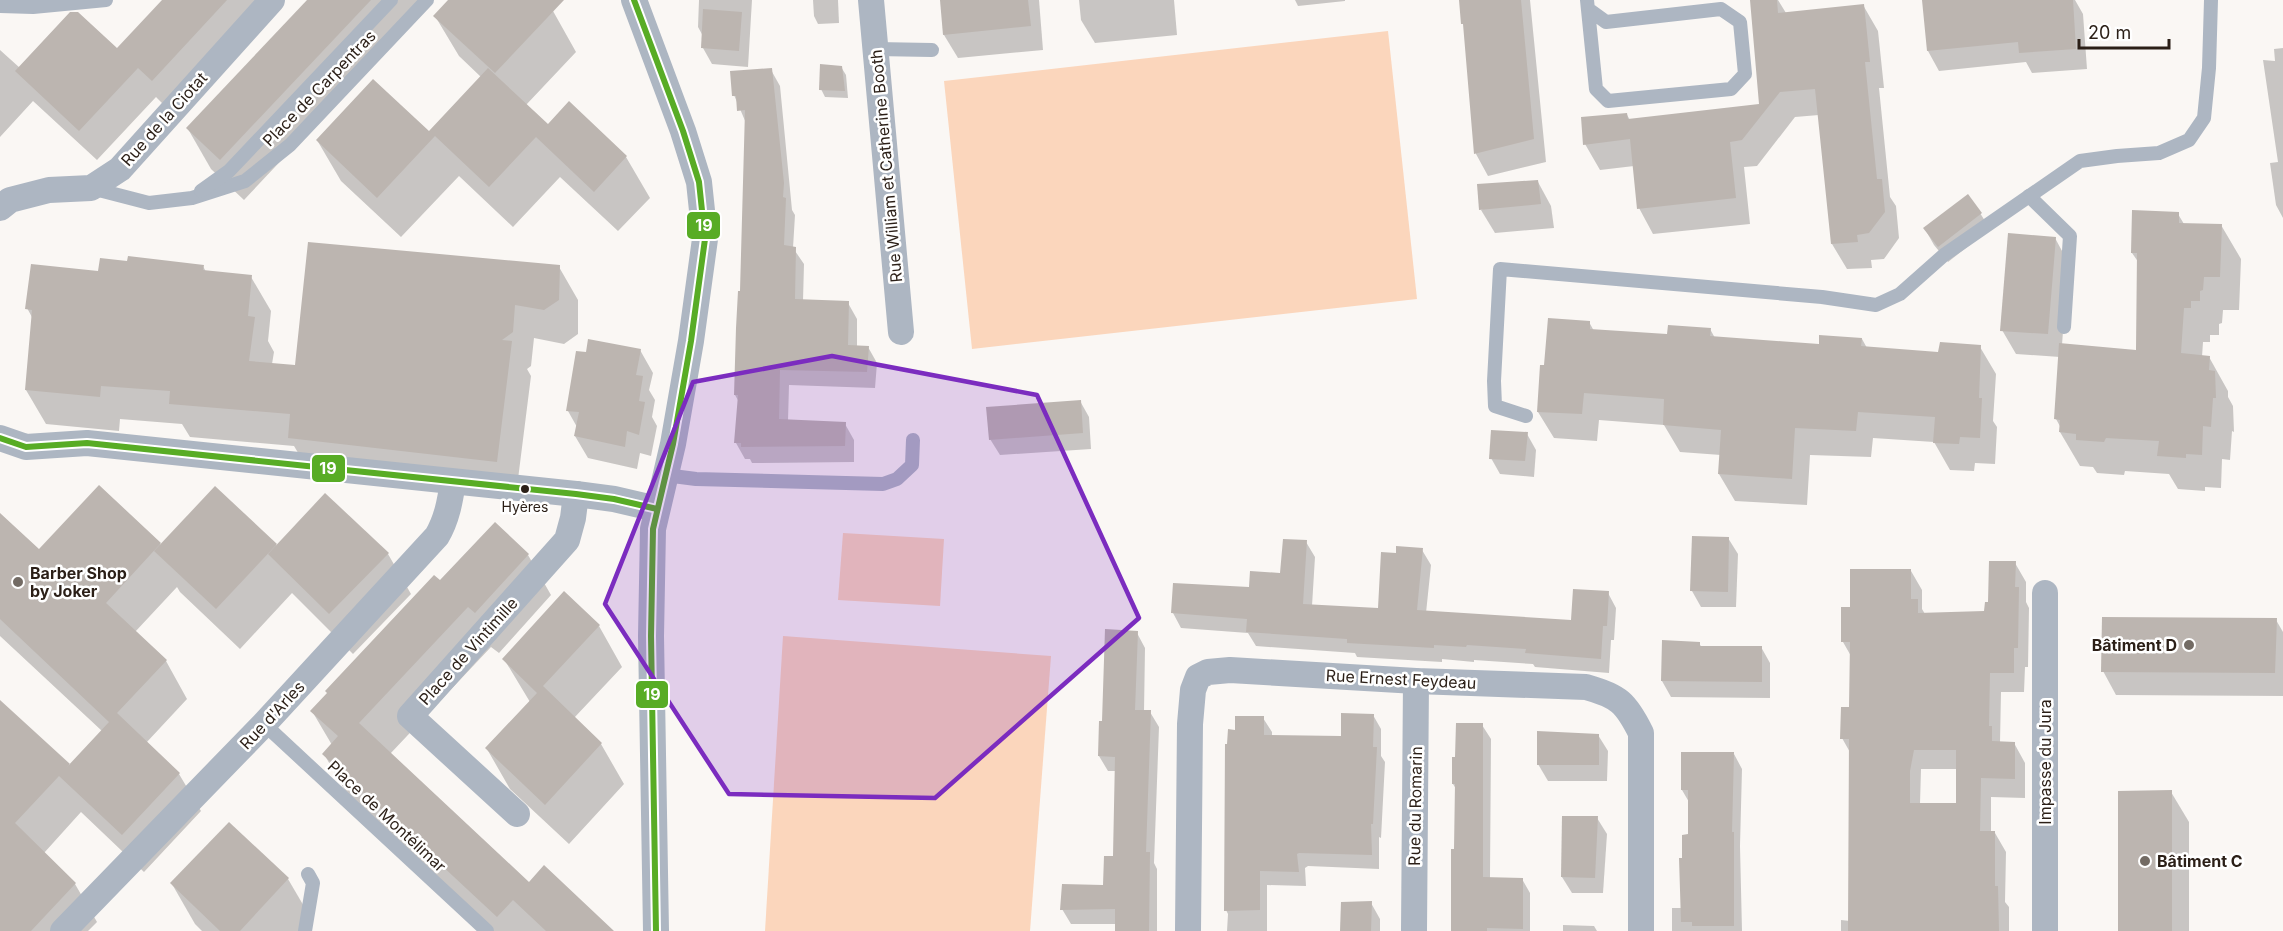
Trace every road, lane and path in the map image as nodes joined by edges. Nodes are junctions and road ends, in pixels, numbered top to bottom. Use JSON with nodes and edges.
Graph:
{"nodes":[{"id":1,"x":106,"y":0,"type":"edge"},
{"id":2,"x":272,"y":0,"type":"edge"},
{"id":3,"x":391,"y":0,"type":"edge"},
{"id":4,"x":427,"y":0,"type":"edge"},
{"id":5,"x":634,"y":0,"type":"edge"},
{"id":6,"x":871,"y":0,"type":"edge"},
{"id":7,"x":2211,"y":0,"type":"edge"},
{"id":8,"x":1588,"y":5,"type":"edge"},
{"id":9,"x":0,"y":6,"type":"edge"},
{"id":10,"x":876,"y":49,"type":"junction"},
{"id":11,"x":932,"y":50,"type":"dead end"},
{"id":12,"x":91,"y":188,"type":"junction"},
{"id":13,"x":2030,"y":196,"type":"junction"},
{"id":14,"x":192,"y":198,"type":"junction"},
{"id":15,"x":0,"y":208,"type":"edge"},
{"id":16,"x":2064,"y":327,"type":"dead end"},
{"id":17,"x":901,"y":332,"type":"dead end"},
{"id":18,"x":1526,"y":416,"type":"dead end"},
{"id":19,"x":0,"y":438,"type":"edge"},
{"id":20,"x":913,"y":440,"type":"dead end"},
{"id":21,"x":665,"y":475,"type":"junction"},
{"id":22,"x":453,"y":482,"type":"junction"},
{"id":23,"x":576,"y":494,"type":"junction"},
{"id":24,"x":657,"y":509,"type":"junction"},
{"id":25,"x":2045,"y":593,"type":"dead end"},
{"id":26,"x":1416,"y":681,"type":"junction"},
{"id":27,"x":264,"y":724,"type":"junction"},
{"id":28,"x":517,"y":814,"type":"dead end"},
{"id":29,"x":308,"y":874,"type":"dead end"},
{"id":30,"x":63,"y":931,"type":"edge"},
{"id":31,"x":305,"y":931,"type":"edge"},
{"id":32,"x":487,"y":931,"type":"edge"},
{"id":33,"x":656,"y":931,"type":"edge"},
{"id":34,"x":1188,"y":931,"type":"edge"},
{"id":35,"x":1414,"y":931,"type":"edge"},
{"id":36,"x":1641,"y":931,"type":"edge"},
{"id":37,"x":2045,"y":931,"type":"edge"}],
"edges":[{"from":1,"to":9,"type":"lane"},
{"from":2,"to":12,"type":"street","name":"Rue de la Ciotat"},
{"from":3,"to":14,"type":"lane","name":"Place de Carpentras"},
{"from":4,"to":14,"type":"lane","name":"Place de Carpentras"},
{"from":5,"to":21,"type":"street"},
{"from":6,"to":10,"type":"street","name":"Rue William et Catherine Booth"},
{"from":7,"to":13,"type":"lane"},
{"from":8,"to":8,"type":"lane"},
{"from":10,"to":11,"type":"lane"},
{"from":10,"to":17,"type":"street","name":"Rue William et Catherine Booth"},
{"from":12,"to":14,"type":"lane","name":"Place de Carpentras"},
{"from":12,"to":15,"type":"street"},
{"from":13,"to":16,"type":"lane"},
{"from":13,"to":18,"type":"lane"},
{"from":19,"to":22,"type":"street"},
{"from":20,"to":21,"type":"lane"},
{"from":21,"to":24,"type":"street"},
{"from":22,"to":23,"type":"street"},
{"from":22,"to":27,"type":"street","name":"Rue d'Arles"},
{"from":23,"to":24,"type":"street"},
{"from":23,"to":28,"type":"street","name":"Place de Vintimille"},
{"from":24,"to":33,"type":"street"},
{"from":25,"to":37,"type":"street","name":"Impasse du Jura"},
{"from":26,"to":34,"type":"street","name":"Rue Ernest Feydeau"},
{"from":26,"to":35,"type":"street","name":"Rue du Romarin"},
{"from":26,"to":36,"type":"street","name":"Rue Ernest Feydeau"},
{"from":27,"to":30,"type":"street","name":"Rue d'Arles"},
{"from":27,"to":32,"type":"lane","name":"Place de Montélimar"},
{"from":29,"to":31,"type":"lane"}]}
